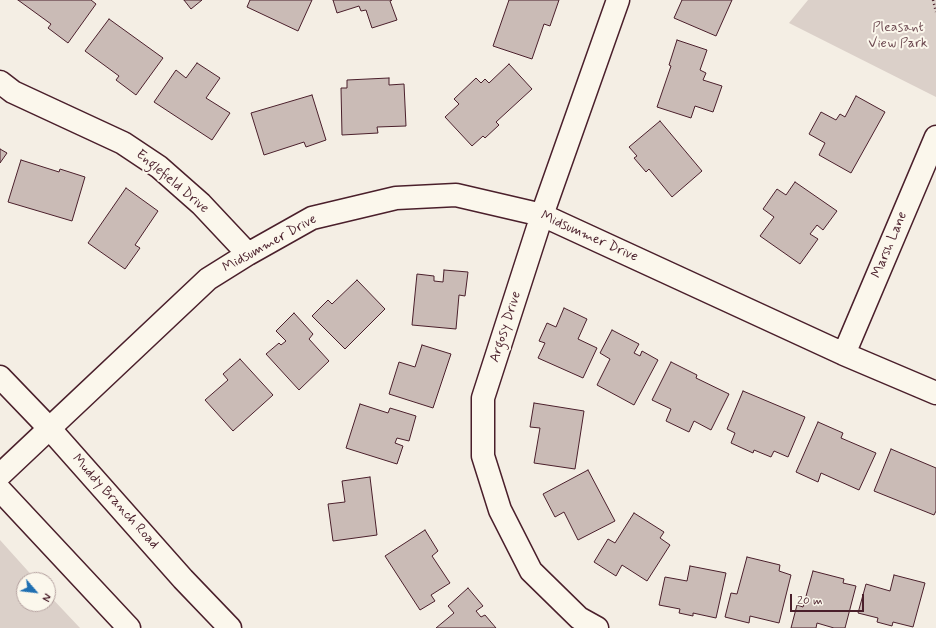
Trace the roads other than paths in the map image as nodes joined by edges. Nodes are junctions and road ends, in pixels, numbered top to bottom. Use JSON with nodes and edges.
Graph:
{"nodes":[{"id":1,"x":618,"y":0,"type":"edge"},
{"id":2,"x":0,"y":82,"type":"edge"},
{"id":3,"x":936,"y":137,"type":"edge"},
{"id":4,"x":542,"y":215,"type":"junction"},
{"id":5,"x":248,"y":254,"type":"junction"},
{"id":6,"x":844,"y":354,"type":"junction"},
{"id":7,"x":0,"y":377,"type":"edge"},
{"id":8,"x":936,"y":393,"type":"edge"},
{"id":9,"x":50,"y":429,"type":"junction"},
{"id":10,"x":0,"y":475,"type":"edge"},
{"id":11,"x":0,"y":490,"type":"edge"},
{"id":12,"x":129,"y":628,"type":"edge"},
{"id":13,"x":230,"y":628,"type":"edge"},
{"id":14,"x":597,"y":628,"type":"edge"}],
"edges":[{"from":1,"to":4,"type":"street","name":"Argosy Drive"},
{"from":2,"to":5,"type":"street","name":"Englefield Drive"},
{"from":3,"to":6,"type":"street","name":"Marsh Lane"},
{"from":4,"to":5,"type":"street","name":"Midsummer Drive"},
{"from":4,"to":6,"type":"street","name":"Midsummer Drive"},
{"from":4,"to":14,"type":"street","name":"Argosy Drive"},
{"from":5,"to":9,"type":"street","name":"Midsummer Drive"},
{"from":6,"to":8,"type":"street","name":"Midsummer Drive"},
{"from":7,"to":9,"type":"street","name":"Muddy Branch Road"},
{"from":9,"to":10,"type":"street","name":"Midsummer Drive"},
{"from":9,"to":13,"type":"street","name":"Muddy Branch Road"},
{"from":11,"to":12,"type":"street"}]}
